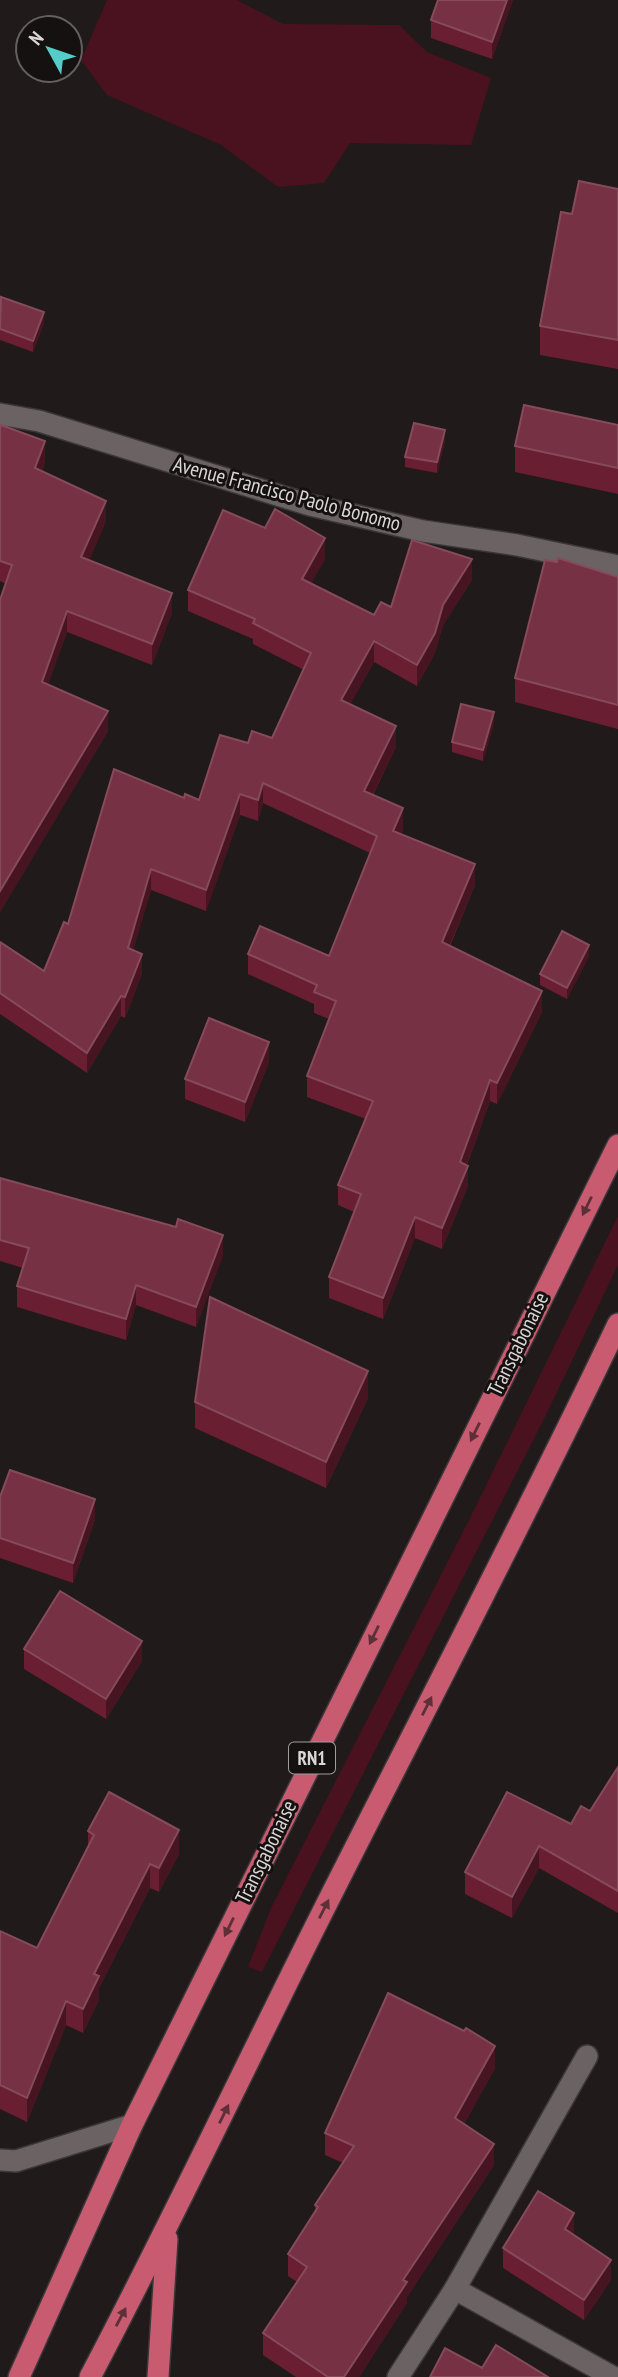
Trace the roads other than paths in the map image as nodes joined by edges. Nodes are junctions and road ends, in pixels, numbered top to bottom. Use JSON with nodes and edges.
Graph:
{"nodes":[{"id":1,"x":0,"y":415,"type":"edge"},
{"id":2,"x":618,"y":566,"type":"edge"},
{"id":3,"x":618,"y":1145,"type":"edge"},
{"id":4,"x":618,"y":1324,"type":"edge"},
{"id":5,"x":587,"y":2056,"type":"dead end"},
{"id":6,"x":132,"y":2125,"type":"junction"},
{"id":7,"x":0,"y":2160,"type":"edge"},
{"id":8,"x":167,"y":2229,"type":"junction"},
{"id":9,"x":455,"y":2289,"type":"junction"},
{"id":10,"x":19,"y":2377,"type":"edge"},
{"id":11,"x":90,"y":2377,"type":"edge"},
{"id":12,"x":158,"y":2377,"type":"edge"},
{"id":13,"x":398,"y":2377,"type":"edge"},
{"id":14,"x":613,"y":2377,"type":"edge"}],
"edges":[{"from":1,"to":2,"type":"street","name":"Avenue Francisco Paolo Bonomo"},
{"from":3,"to":6,"type":"highway","name":"Transgabonaise","number":"RN1","one_way":true},
{"from":8,"to":4,"type":"highway","one_way":true},
{"from":5,"to":9,"type":"street"},
{"from":6,"to":7,"type":"street"},
{"from":6,"to":10,"type":"highway","name":"Transgabonaise","number":"RN1"},
{"from":11,"to":8,"type":"highway","one_way":true},
{"from":8,"to":12,"type":"highway"},
{"from":9,"to":13,"type":"street"},
{"from":9,"to":14,"type":"street"}]}
